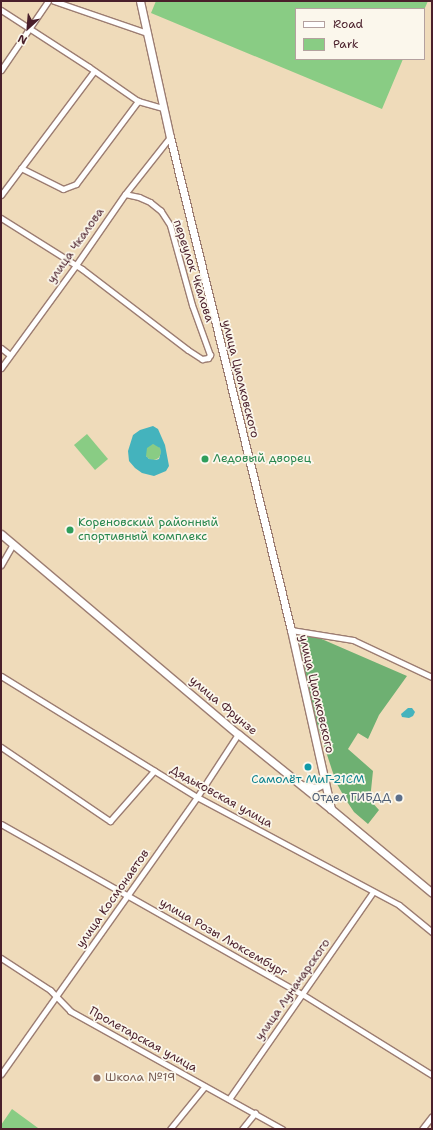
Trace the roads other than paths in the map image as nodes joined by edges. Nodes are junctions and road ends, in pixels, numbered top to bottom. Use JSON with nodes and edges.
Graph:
{"nodes":[{"id":1,"x":48,"y":1,"type":"edge"},
{"id":2,"x":54,"y":1,"type":"edge"},
{"id":3,"x":140,"y":1,"type":"edge"},
{"id":4,"x":1,"y":10,"type":"edge"},
{"id":5,"x":30,"y":28,"type":"junction"},
{"id":6,"x":147,"y":33,"type":"junction"},
{"id":7,"x":1,"y":70,"type":"edge"},
{"id":8,"x":94,"y":71,"type":"junction"},
{"id":9,"x":138,"y":101,"type":"junction"},
{"id":10,"x":163,"y":108,"type":"junction"},
{"id":11,"x":170,"y":137,"type":"junction"},
{"id":12,"x":21,"y":168,"type":"junction"},
{"id":13,"x":125,"y":194,"type":"junction"},
{"id":14,"x":1,"y":195,"type":"edge"},
{"id":15,"x":1,"y":218,"type":"edge"},
{"id":16,"x":76,"y":265,"type":"junction"},
{"id":17,"x":1,"y":348,"type":"edge"},
{"id":18,"x":10,"y":355,"type":"junction"},
{"id":19,"x":1,"y":368,"type":"edge"},
{"id":20,"x":1,"y":534,"type":"edge"},
{"id":21,"x":13,"y":544,"type":"junction"},
{"id":22,"x":1,"y":565,"type":"edge"},
{"id":23,"x":291,"y":630,"type":"junction"},
{"id":24,"x":1,"y":676,"type":"edge"},
{"id":25,"x":432,"y":677,"type":"edge"},
{"id":26,"x":238,"y":734,"type":"junction"},
{"id":27,"x":1,"y":747,"type":"edge"},
{"id":28,"x":154,"y":771,"type":"junction"},
{"id":29,"x":299,"y":783,"type":"junction"},
{"id":30,"x":325,"y":783,"type":"junction"},
{"id":31,"x":196,"y":797,"type":"junction"},
{"id":32,"x":332,"y":809,"type":"junction"},
{"id":33,"x":1,"y":824,"type":"edge"},
{"id":34,"x":373,"y":892,"type":"junction"},
{"id":35,"x":432,"y":893,"type":"edge"},
{"id":36,"x":128,"y":895,"type":"junction"},
{"id":37,"x":432,"y":932,"type":"edge"},
{"id":38,"x":1,"y":958,"type":"edge"},
{"id":39,"x":302,"y":994,"type":"junction"},
{"id":40,"x":56,"y":998,"type":"junction"},
{"id":41,"x":1,"y":1074,"type":"edge"},
{"id":42,"x":432,"y":1075,"type":"edge"},
{"id":43,"x":205,"y":1086,"type":"junction"},
{"id":44,"x":229,"y":1099,"type":"junction"},
{"id":45,"x":254,"y":1113,"type":"junction"},
{"id":46,"x":432,"y":1116,"type":"edge"},
{"id":47,"x":170,"y":1129,"type":"edge"},
{"id":48,"x":242,"y":1129,"type":"edge"},
{"id":49,"x":282,"y":1129,"type":"edge"},
{"id":50,"x":422,"y":1129,"type":"edge"}],
"edges":[{"from":1,"to":5,"type":"street"},
{"from":2,"to":6,"type":"street"},
{"from":3,"to":6,"type":"main road","name":"улица Циолковского"},
{"from":4,"to":5,"type":"street"},
{"from":5,"to":7,"type":"street"},
{"from":5,"to":8,"type":"street"},
{"from":6,"to":10,"type":"main road","name":"улица Циолковского"},
{"from":8,"to":9,"type":"street"},
{"from":8,"to":12,"type":"street"},
{"from":9,"to":10,"type":"street"},
{"from":9,"to":12,"type":"street"},
{"from":10,"to":11,"type":"main road","name":"улица Циолковского"},
{"from":11,"to":13,"type":"street","name":"улица Чкалова"},
{"from":11,"to":23,"type":"main road","name":"улица Циолковского"},
{"from":12,"to":14,"type":"street"},
{"from":13,"to":16,"type":"street","name":"улица Чкалова"},
{"from":13,"to":16,"type":"street","name":"переулок Чкалова"},
{"from":15,"to":16,"type":"street"},
{"from":16,"to":18,"type":"street","name":"улица Чкалова"},
{"from":17,"to":18,"type":"street"},
{"from":18,"to":19,"type":"street","name":"улица Чкалова"},
{"from":20,"to":21,"type":"main road","name":"улица Фрунзе"},
{"from":21,"to":22,"type":"street"},
{"from":21,"to":26,"type":"main road","name":"улица Фрунзе"},
{"from":23,"to":25,"type":"street"},
{"from":23,"to":30,"type":"main road","name":"улица Циолковского"},
{"from":24,"to":28,"type":"street","name":"Дядьковская улица"},
{"from":26,"to":29,"type":"main road","name":"улица Фрунзе"},
{"from":26,"to":31,"type":"street","name":"улица Космонавтов"},
{"from":27,"to":28,"type":"street"},
{"from":28,"to":31,"type":"street","name":"Дядьковская улица"},
{"from":29,"to":30,"type":"main road"},
{"from":29,"to":32,"type":"main road","name":"улица Фрунзе"},
{"from":30,"to":32,"type":"main road","name":"улица Циолковского"},
{"from":31,"to":34,"type":"street","name":"Дядьковская улица"},
{"from":31,"to":36,"type":"street","name":"улица Космонавтов"},
{"from":32,"to":35,"type":"main road","name":"улица Фрунзе"},
{"from":33,"to":36,"type":"street","name":"улица Розы Люксембург"},
{"from":34,"to":37,"type":"street","name":"Дядьковская улица"},
{"from":34,"to":39,"type":"street","name":"улица Луначарского"},
{"from":36,"to":39,"type":"street","name":"улица Розы Люксембург"},
{"from":36,"to":40,"type":"street","name":"улица Космонавтов"},
{"from":38,"to":40,"type":"street","name":"Пролетарская улица"},
{"from":39,"to":42,"type":"street","name":"улица Розы Люксембург"},
{"from":39,"to":44,"type":"street","name":"улица Луначарского"},
{"from":40,"to":41,"type":"street","name":"улица Космонавтов"},
{"from":40,"to":43,"type":"street","name":"Пролетарская улица"},
{"from":43,"to":44,"type":"street","name":"Пролетарская улица"},
{"from":43,"to":47,"type":"street"},
{"from":44,"to":45,"type":"street","name":"Пролетарская улица"},
{"from":45,"to":48,"type":"street"},
{"from":45,"to":49,"type":"street","name":"Пролетарская улица"},
{"from":46,"to":50,"type":"street"}]}
